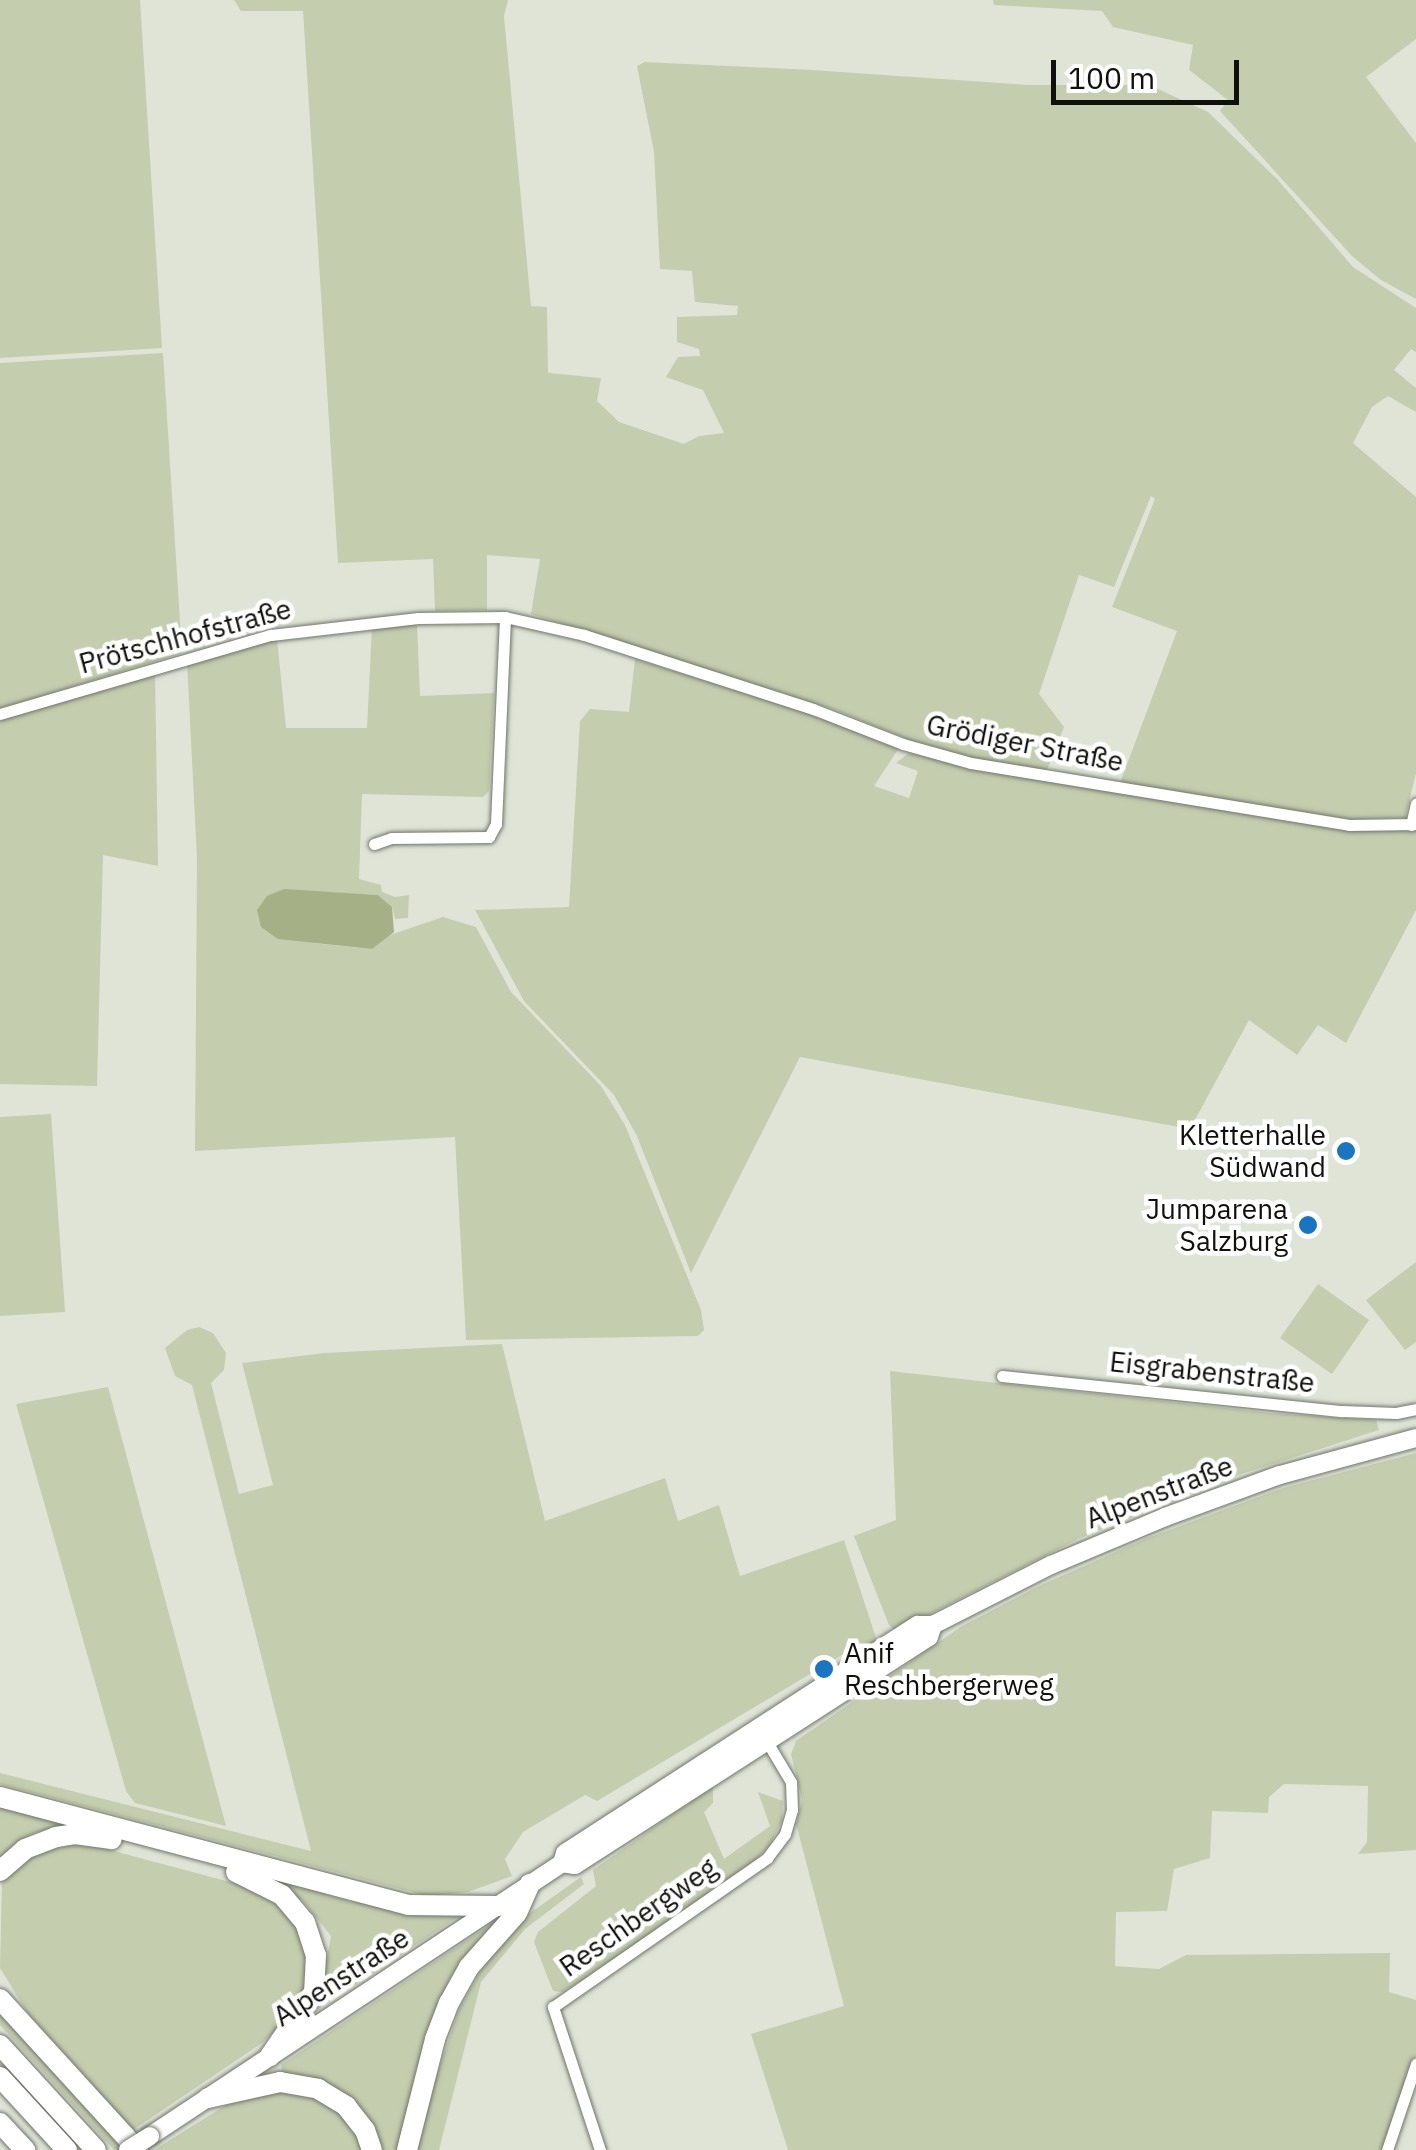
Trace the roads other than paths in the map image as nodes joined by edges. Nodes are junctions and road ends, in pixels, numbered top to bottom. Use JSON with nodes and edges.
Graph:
{"nodes":[{"id":1,"x":505,"y":617,"type":"junction"},
{"id":2,"x":584,"y":635,"type":"joint"},
{"id":3,"x":0,"y":714,"type":"edge"},
{"id":4,"x":1416,"y":804,"type":"edge"},
{"id":5,"x":1414,"y":824,"type":"edge"},
{"id":6,"x":374,"y":844,"type":"dead end"},
{"id":7,"x":1002,"y":1376,"type":"dead end"},
{"id":8,"x":1416,"y":1409,"type":"edge"},
{"id":9,"x":1416,"y":1438,"type":"edge"},
{"id":10,"x":934,"y":1625,"type":"junction"},
{"id":11,"x":766,"y":1740,"type":"junction"},
{"id":12,"x":0,"y":1797,"type":"edge"},
{"id":13,"x":562,"y":1864,"type":"junction"},
{"id":14,"x":0,"y":1870,"type":"edge"},
{"id":15,"x":530,"y":1884,"type":"junction"},
{"id":16,"x":499,"y":1906,"type":"junction"},
{"id":17,"x":0,"y":1986,"type":"edge"},
{"id":18,"x":0,"y":1999,"type":"edge"},
{"id":19,"x":31,"y":2033,"type":"junction"},
{"id":20,"x":0,"y":2045,"type":"edge"},
{"id":21,"x":270,"y":2056,"type":"junction"},
{"id":22,"x":1416,"y":2064,"type":"edge"},
{"id":23,"x":0,"y":2076,"type":"edge"},
{"id":24,"x":208,"y":2098,"type":"junction"},
{"id":25,"x":0,"y":2123,"type":"edge"},
{"id":26,"x":144,"y":2143,"type":"edge"},
{"id":27,"x":24,"y":2150,"type":"edge"},
{"id":28,"x":67,"y":2150,"type":"edge"},
{"id":29,"x":96,"y":2150,"type":"edge"},
{"id":30,"x":128,"y":2150,"type":"edge"},
{"id":31,"x":372,"y":2150,"type":"edge"},
{"id":32,"x":407,"y":2150,"type":"edge"},
{"id":33,"x":600,"y":2150,"type":"edge"},
{"id":34,"x":1388,"y":2150,"type":"edge"}],
"edges":[{"from":1,"to":2,"type":"street","name":"Prötschhofstraße"},
{"from":1,"to":3,"type":"street","name":"Prötschhofstraße"},
{"from":1,"to":6,"type":"street"},
{"from":2,"to":5,"type":"street","name":"Grödiger Straße"},
{"from":4,"to":5,"type":"street","name":"Grödiger Straße"},
{"from":7,"to":8,"type":"street","name":"Eisgrabenstraße"},
{"from":9,"to":10,"type":"main road","name":"Alpenstraße"},
{"from":10,"to":11,"type":"main road","name":"Alpenstraße"},
{"from":10,"to":13,"type":"main road","name":"Alpenstraße"},
{"from":11,"to":13,"type":"main road","name":"Alpenstraße"},
{"from":11,"to":33,"type":"street","name":"Reschbergweg"},
{"from":12,"to":16,"type":"highway"},
{"from":13,"to":15,"type":"main road","name":"Alpenstraße"},
{"from":14,"to":21,"type":"highway"},
{"from":15,"to":16,"type":"main road","name":"Alpenstraße"},
{"from":15,"to":32,"type":"highway"},
{"from":16,"to":21,"type":"main road","name":"Alpenstraße"},
{"from":17,"to":19,"type":"highway"},
{"from":18,"to":19,"type":"highway"},
{"from":19,"to":26,"type":"highway"},
{"from":20,"to":29,"type":"highway"},
{"from":21,"to":24,"type":"main road","name":"Alpenstraße"},
{"from":22,"to":34,"type":"street"},
{"from":23,"to":28,"type":"highway"},
{"from":24,"to":26,"type":"main road","name":"Alpenstraße"},
{"from":24,"to":31,"type":"highway"},
{"from":25,"to":27,"type":"highway"},
{"from":26,"to":30,"type":"main road","name":"Alpenstraße","bridge":true}]}
